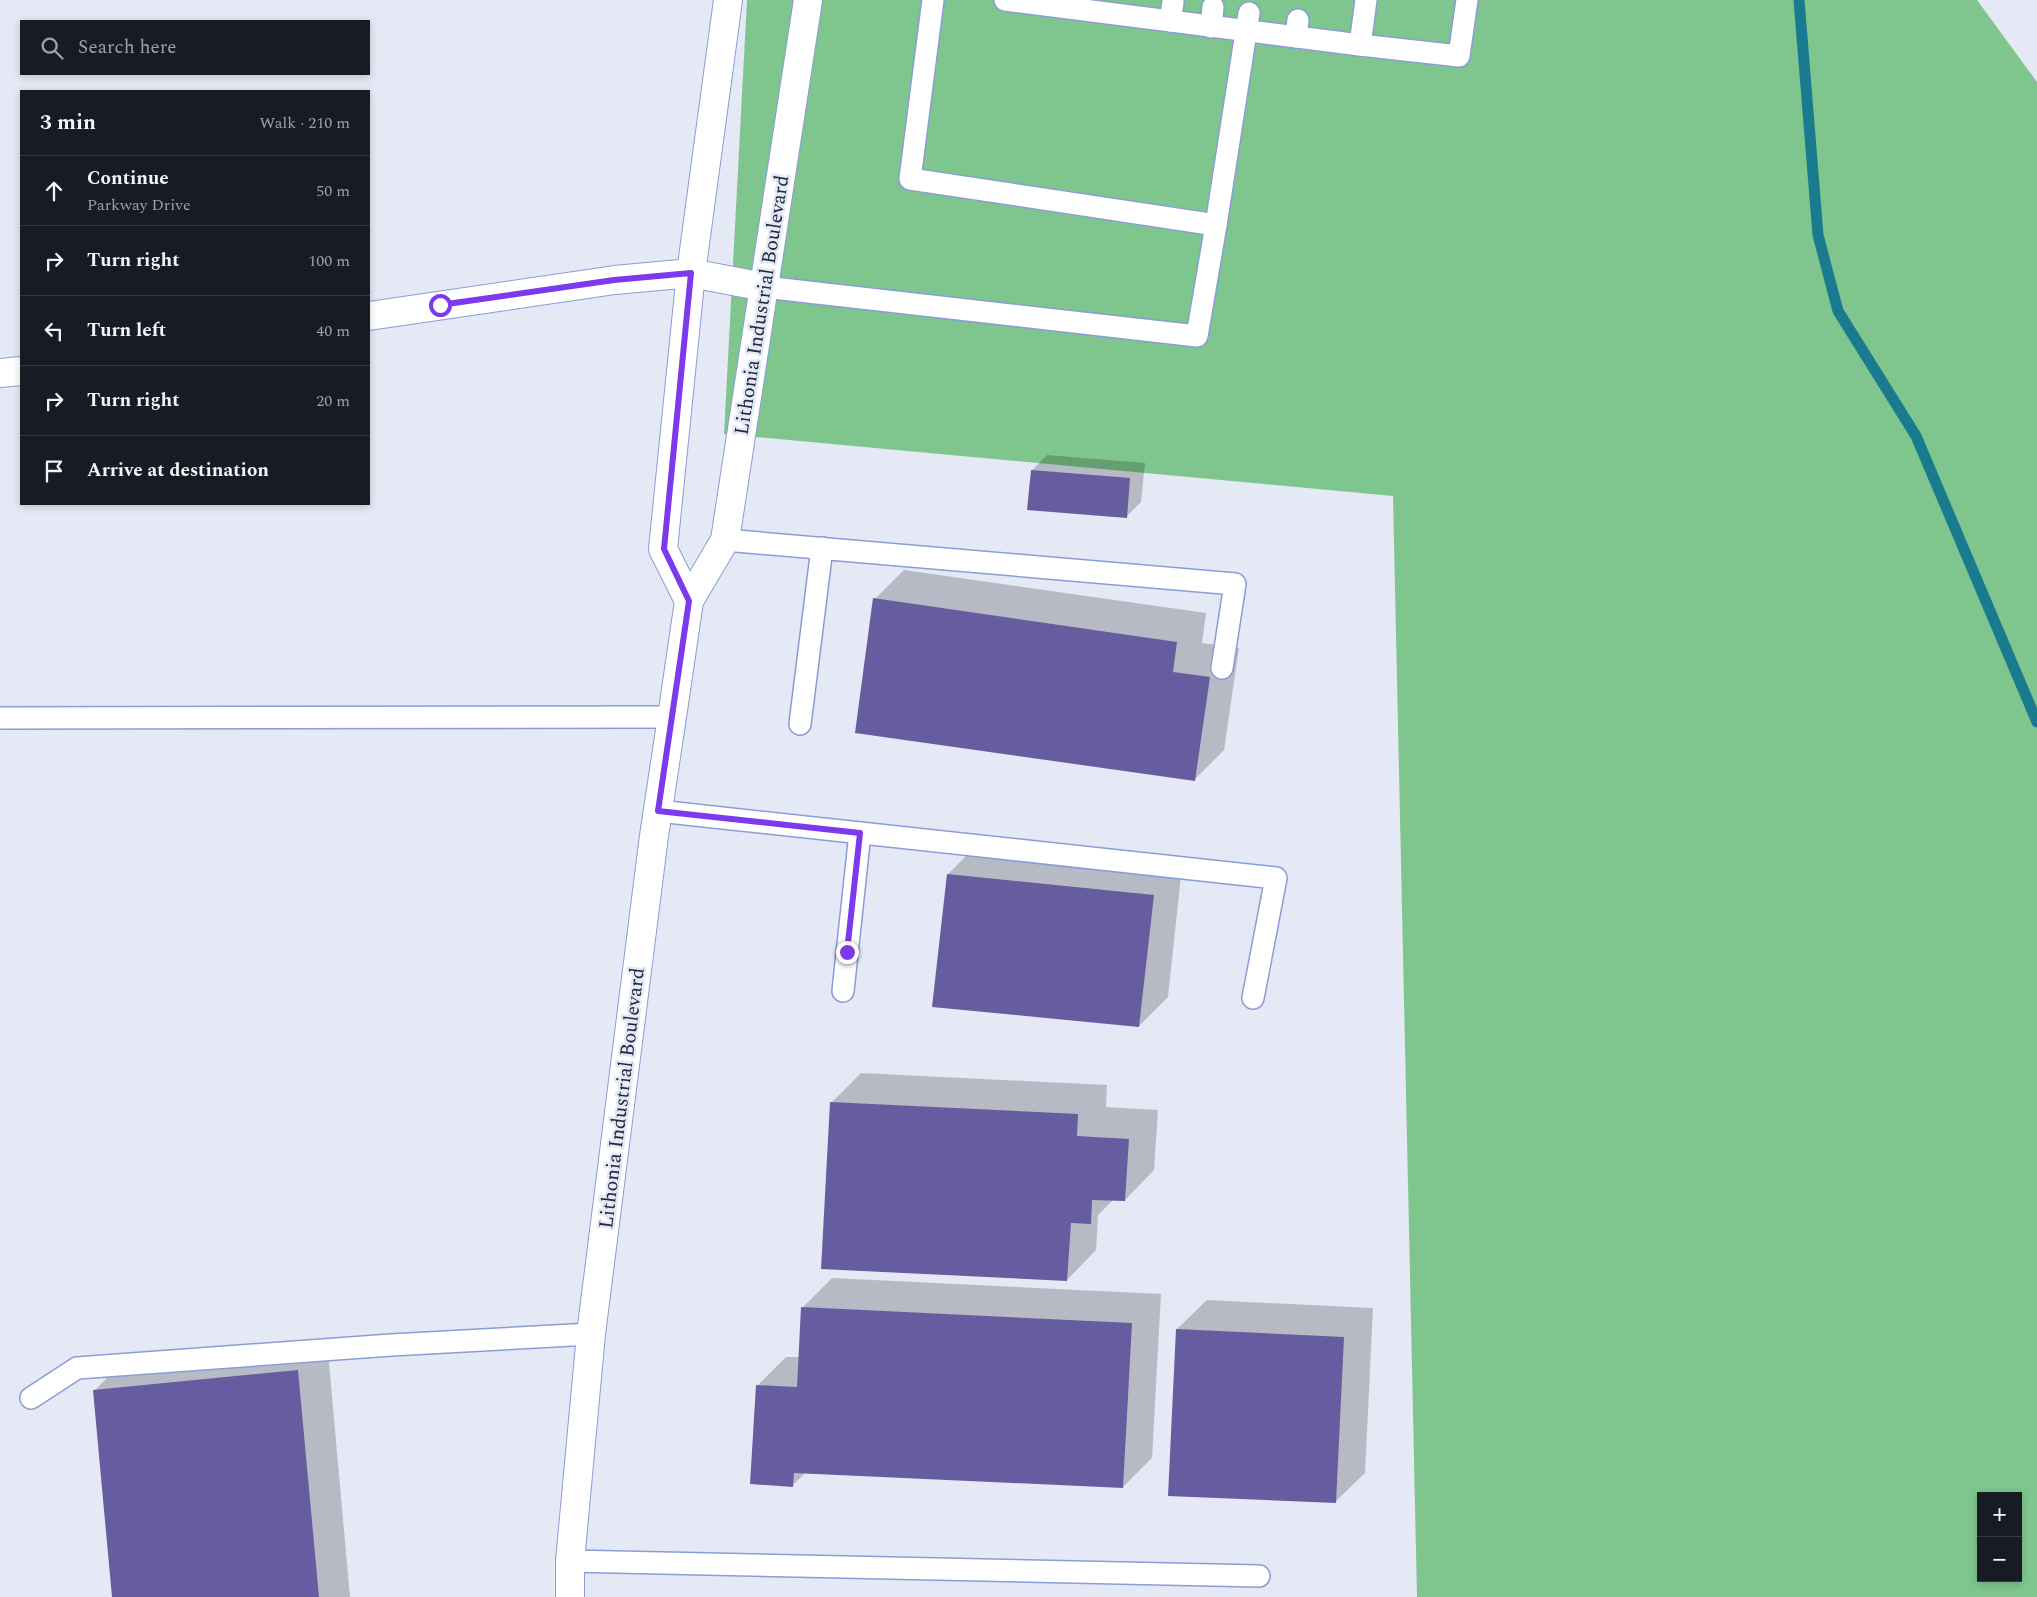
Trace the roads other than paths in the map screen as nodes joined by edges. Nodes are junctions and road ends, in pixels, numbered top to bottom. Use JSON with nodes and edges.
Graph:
{"nodes":[{"id":1,"x":728,"y":0,"type":"edge"},
{"id":2,"x":808,"y":0,"type":"edge"},
{"id":3,"x":933,"y":0,"type":"edge"},
{"id":4,"x":1007,"y":0,"type":"edge"},
{"id":5,"x":1366,"y":0,"type":"edge"},
{"id":6,"x":1467,"y":0,"type":"edge"},
{"id":7,"x":1046,"y":3,"type":"edge"},
{"id":8,"x":1088,"y":5,"type":"edge"},
{"id":9,"x":1131,"y":8,"type":"edge"},
{"id":10,"x":1248,"y":22,"type":"junction"},
{"id":11,"x":1360,"y":45,"type":"junction"},
{"id":12,"x":1216,"y":225,"type":"junction"},
{"id":13,"x":691,"y":273,"type":"junction"},
{"id":14,"x":764,"y":287,"type":"junction"},
{"id":15,"x":370,"y":316,"type":"edge"},
{"id":16,"x":20,"y":370,"type":"edge"},
{"id":17,"x":0,"y":373,"type":"edge"},
{"id":18,"x":725,"y":540,"type":"junction"},
{"id":19,"x":822,"y":548,"type":"junction"},
{"id":20,"x":689,"y":601,"type":"junction"},
{"id":21,"x":1222,"y":668,"type":"dead end"},
{"id":22,"x":672,"y":717,"type":"junction"},
{"id":23,"x":0,"y":718,"type":"edge"},
{"id":24,"x":800,"y":724,"type":"dead end"},
{"id":25,"x":658,"y":811,"type":"junction"},
{"id":26,"x":860,"y":833,"type":"junction"},
{"id":27,"x":843,"y":991,"type":"dead end"},
{"id":28,"x":1253,"y":998,"type":"dead end"},
{"id":29,"x":591,"y":1334,"type":"junction"},
{"id":30,"x":31,"y":1398,"type":"dead end"},
{"id":31,"x":570,"y":1562,"type":"junction"},
{"id":32,"x":1259,"y":1576,"type":"dead end"},
{"id":33,"x":570,"y":1597,"type":"edge"}],
"edges":[{"from":1,"to":13,"type":"main road"},
{"from":2,"to":14,"type":"main road","name":"Lithonia Industrial Boulevard"},
{"from":3,"to":12,"type":"lane"},
{"from":4,"to":7,"type":"lane"},
{"from":5,"to":11,"type":"lane"},
{"from":6,"to":11,"type":"lane"},
{"from":7,"to":8,"type":"lane"},
{"from":8,"to":9,"type":"lane"},
{"from":9,"to":10,"type":"lane"},
{"from":10,"to":11,"type":"lane"},
{"from":10,"to":12,"type":"lane"},
{"from":12,"to":14,"type":"lane"},
{"from":13,"to":14,"type":"main road"},
{"from":13,"to":15,"type":"main road"},
{"from":13,"to":20,"type":"main road"},
{"from":14,"to":18,"type":"main road","name":"Lithonia Industrial Boulevard"},
{"from":16,"to":17,"type":"main road"},
{"from":18,"to":19,"type":"lane"},
{"from":18,"to":20,"type":"main road","name":"Lithonia Industrial Boulevard"},
{"from":19,"to":21,"type":"lane"},
{"from":19,"to":24,"type":"lane"},
{"from":20,"to":22,"type":"main road","name":"Lithonia Industrial Boulevard"},
{"from":22,"to":23,"type":"lane"},
{"from":22,"to":25,"type":"main road","name":"Lithonia Industrial Boulevard"},
{"from":25,"to":26,"type":"lane"},
{"from":25,"to":29,"type":"main road","name":"Lithonia Industrial Boulevard"},
{"from":26,"to":27,"type":"lane"},
{"from":26,"to":28,"type":"lane"},
{"from":29,"to":30,"type":"lane"},
{"from":29,"to":31,"type":"main road","name":"Lithonia Industrial Boulevard"},
{"from":31,"to":32,"type":"lane"},
{"from":31,"to":33,"type":"main road","name":"Lithonia Industrial Boulevard"}]}
